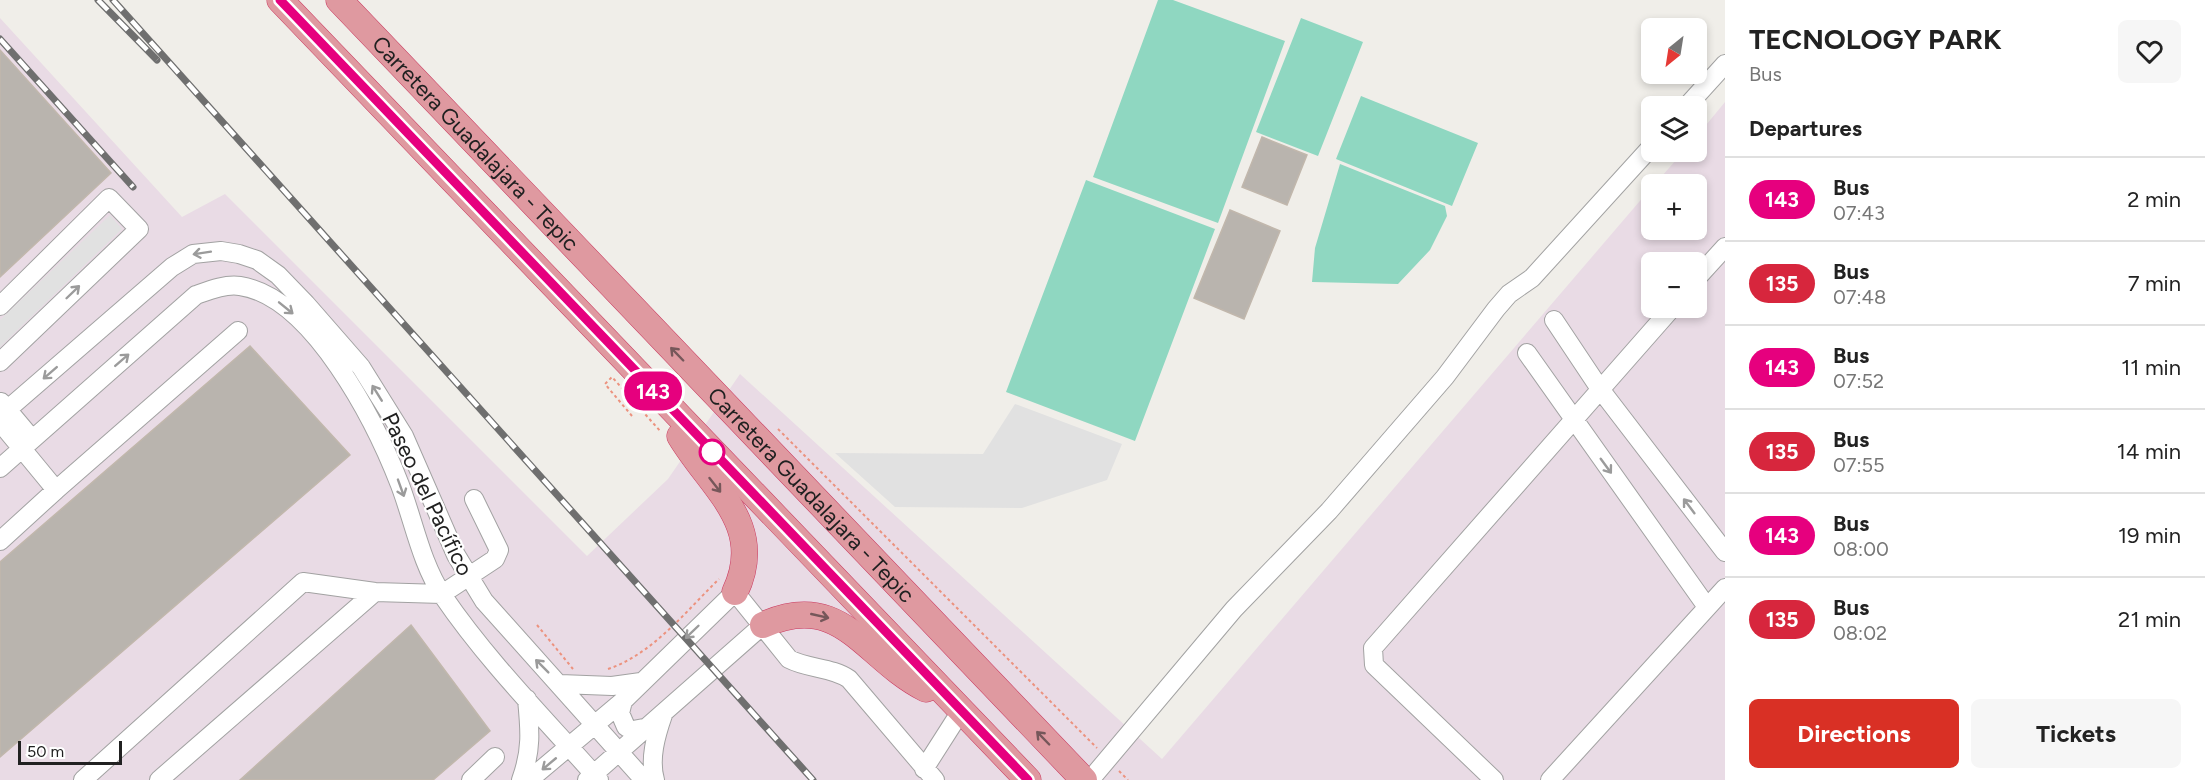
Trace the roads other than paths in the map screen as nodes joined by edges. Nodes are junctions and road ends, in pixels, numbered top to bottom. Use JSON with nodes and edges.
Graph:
{"nodes":[{"id":1,"x":280,"y":0,"type":"edge"},
{"id":2,"x":339,"y":0,"type":"edge"},
{"id":3,"x":1725,"y":64,"type":"edge"},
{"id":4,"x":1696,"y":96,"type":"edge"},
{"id":5,"x":1641,"y":158,"type":"edge"},
{"id":6,"x":1725,"y":247,"type":"edge"},
{"id":7,"x":239,"y":254,"type":"junction"},
{"id":8,"x":1707,"y":267,"type":"edge"},
{"id":9,"x":239,"y":286,"type":"junction"},
{"id":10,"x":0,"y":306,"type":"edge"},
{"id":11,"x":1663,"y":318,"type":"edge"},
{"id":12,"x":1554,"y":320,"type":"dead end"},
{"id":13,"x":238,"y":331,"type":"dead end"},
{"id":14,"x":1527,"y":353,"type":"dead end"},
{"id":15,"x":0,"y":362,"type":"edge"},
{"id":16,"x":1600,"y":389,"type":"junction"},
{"id":17,"x":662,"y":400,"type":"junction"},
{"id":18,"x":2,"y":412,"type":"edge"},
{"id":19,"x":1572,"y":419,"type":"junction"},
{"id":20,"x":27,"y":443,"type":"junction"},
{"id":21,"x":2,"y":462,"type":"edge"},
{"id":22,"x":56,"y":490,"type":"junction"},
{"id":23,"x":474,"y":499,"type":"dead end"},
{"id":24,"x":0,"y":541,"type":"edge"},
{"id":25,"x":1725,"y":552,"type":"edge"},
{"id":26,"x":456,"y":555,"type":"junction"},
{"id":27,"x":429,"y":570,"type":"junction"},
{"id":28,"x":468,"y":576,"type":"junction"},
{"id":29,"x":729,"y":584,"type":"junction"},
{"id":30,"x":1725,"y":588,"type":"edge"},
{"id":31,"x":375,"y":592,"type":"junction"},
{"id":32,"x":442,"y":594,"type":"junction"},
{"id":33,"x":489,"y":607,"type":"junction"},
{"id":34,"x":1707,"y":607,"type":"junction"},
{"id":35,"x":463,"y":622,"type":"junction"},
{"id":36,"x":764,"y":625,"type":"junction"},
{"id":37,"x":641,"y":682,"type":"junction"},
{"id":38,"x":560,"y":684,"type":"junction"},
{"id":39,"x":528,"y":699,"type":"junction"},
{"id":40,"x":623,"y":701,"type":"junction"},
{"id":41,"x":957,"y":707,"type":"junction"},
{"id":42,"x":656,"y":721,"type":"junction"},
{"id":43,"x":596,"y":724,"type":"junction"},
{"id":44,"x":569,"y":746,"type":"junction"},
{"id":45,"x":620,"y":752,"type":"junction"},
{"id":46,"x":495,"y":757,"type":"dead end"},
{"id":47,"x":930,"y":774,"type":"edge"},
{"id":48,"x":593,"y":778,"type":"edge"},
{"id":49,"x":1022,"y":778,"type":"edge"},
{"id":50,"x":83,"y":780,"type":"edge"},
{"id":51,"x":159,"y":780,"type":"edge"},
{"id":52,"x":471,"y":780,"type":"edge"},
{"id":53,"x":520,"y":780,"type":"edge"},
{"id":54,"x":529,"y":780,"type":"edge"},
{"id":55,"x":644,"y":780,"type":"edge"},
{"id":56,"x":655,"y":780,"type":"edge"},
{"id":57,"x":1084,"y":780,"type":"edge"},
{"id":58,"x":1090,"y":780,"type":"edge"},
{"id":59,"x":1494,"y":780,"type":"edge"},
{"id":60,"x":1550,"y":780,"type":"edge"}],
"edges":[{"from":1,"to":17,"type":"highway","name":"Carretera Guadalajara - Tepic"},
{"from":57,"to":2,"type":"highway","name":"Carretera Guadalajara - Tepic","one_way":true},
{"from":3,"to":4,"type":"street"},
{"from":5,"to":58,"type":"street"},
{"from":6,"to":8,"type":"street"},
{"from":7,"to":9,"type":"street"},
{"from":7,"to":18,"type":"street","name":"Paseo del Pacífico","one_way":true},
{"from":26,"to":7,"type":"street","name":"Paseo del Pacífico","one_way":true},
{"from":20,"to":9,"type":"street","name":"Paseo del Pacífico","one_way":true},
{"from":9,"to":27,"type":"street","name":"Paseo del Pacífico","one_way":true},
{"from":15,"to":10,"type":"street","one_way":true},
{"from":11,"to":16,"type":"street"},
{"from":12,"to":16,"type":"street"},
{"from":13,"to":22,"type":"street"},
{"from":14,"to":19,"type":"street"},
{"from":16,"to":19,"type":"street"},
{"from":25,"to":16,"type":"street","one_way":true},
{"from":17,"to":29,"type":"highway","one_way":true},
{"from":17,"to":41,"type":"highway","name":"Carretera Guadalajara - Tepic"},
{"from":18,"to":20,"type":"street"},
{"from":19,"to":34,"type":"street","one_way":true},
{"from":19,"to":59,"type":"street"},
{"from":20,"to":21,"type":"street","name":"Paseo del Pacífico"},
{"from":20,"to":22,"type":"street"},
{"from":22,"to":24,"type":"street"},
{"from":23,"to":28,"type":"street"},
{"from":26,"to":27,"type":"street"},
{"from":26,"to":28,"type":"street","name":"Paseo del Pacífico"},
{"from":27,"to":32,"type":"street","name":"Paseo del Pacífico"},
{"from":28,"to":32,"type":"street"},
{"from":28,"to":33,"type":"street","name":"Paseo del Pacífico"},
{"from":29,"to":36,"type":"street"},
{"from":29,"to":37,"type":"street","one_way":true},
{"from":30,"to":34,"type":"street"},
{"from":31,"to":32,"type":"street"},
{"from":31,"to":50,"type":"street"},
{"from":31,"to":51,"type":"street"},
{"from":32,"to":35,"type":"street","name":"Paseo del Pacífico"},
{"from":33,"to":35,"type":"street"},
{"from":38,"to":33,"type":"street","name":"Paseo del Pacífico","one_way":true},
{"from":34,"to":60,"type":"street"},
{"from":35,"to":39,"type":"street","name":"Paseo del Pacífico"},
{"from":36,"to":41,"type":"highway","one_way":true},
{"from":36,"to":42,"type":"street"},
{"from":36,"to":47,"type":"street"},
{"from":37,"to":38,"type":"street"},
{"from":37,"to":40,"type":"street"},
{"from":38,"to":43,"type":"street","name":"Paseo del Pacífico"},
{"from":39,"to":44,"type":"street","name":"Paseo del Pacífico"},
{"from":39,"to":53,"type":"street"},
{"from":40,"to":42,"type":"street"},
{"from":40,"to":43,"type":"street"},
{"from":41,"to":47,"type":"street"},
{"from":41,"to":49,"type":"highway","name":"Carretera Guadalajara - Tepic"},
{"from":42,"to":45,"type":"street"},
{"from":42,"to":56,"type":"street"},
{"from":43,"to":44,"type":"street"},
{"from":43,"to":45,"type":"street","name":"Paseo del Pacífico"},
{"from":44,"to":48,"type":"street"},
{"from":44,"to":54,"type":"street","one_way":true},
{"from":45,"to":48,"type":"street"},
{"from":45,"to":55,"type":"street"},
{"from":46,"to":52,"type":"street"}]}
